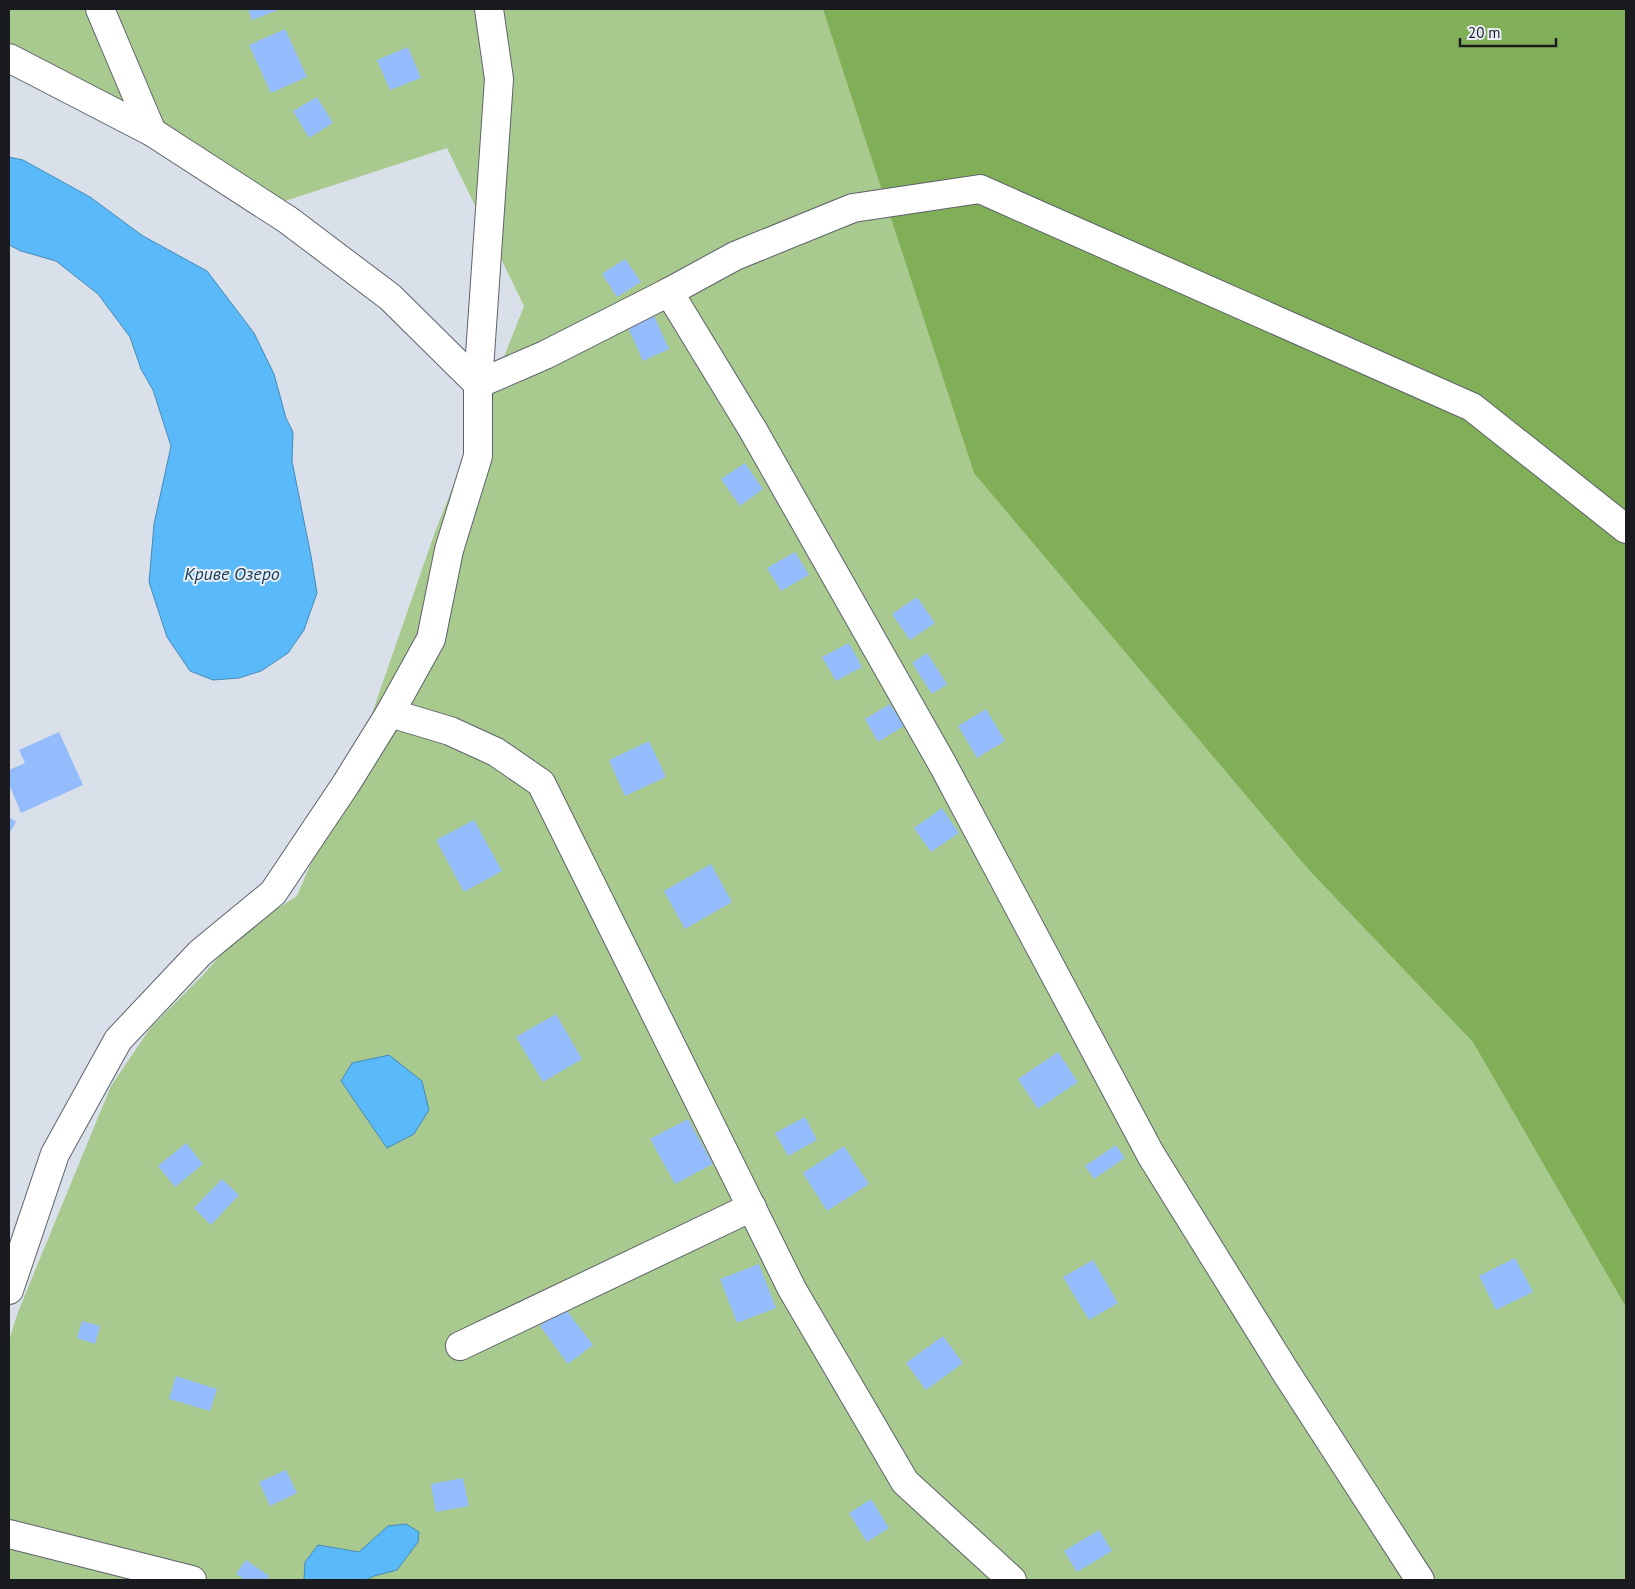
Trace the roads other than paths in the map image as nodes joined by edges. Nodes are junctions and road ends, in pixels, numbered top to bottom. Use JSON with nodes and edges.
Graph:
{"nodes":[{"id":1,"x":100,"y":9,"type":"edge"},
{"id":2,"x":489,"y":9,"type":"edge"},
{"id":3,"x":9,"y":58,"type":"edge"},
{"id":4,"x":152,"y":132,"type":"junction"},
{"id":5,"x":669,"y":292,"type":"junction"},
{"id":6,"x":478,"y":384,"type":"junction"},
{"id":7,"x":1626,"y":529,"type":"edge"},
{"id":8,"x":390,"y":713,"type":"junction"},
{"id":9,"x":752,"y":1207,"type":"junction"},
{"id":10,"x":9,"y":1290,"type":"edge"},
{"id":11,"x":460,"y":1346,"type":"dead end"},
{"id":12,"x":9,"y":1534,"type":"edge"},
{"id":13,"x":192,"y":1580,"type":"edge"},
{"id":14,"x":1012,"y":1580,"type":"edge"},
{"id":15,"x":1420,"y":1580,"type":"edge"}],
"edges":[{"from":1,"to":4,"type":"street"},
{"from":2,"to":6,"type":"street"},
{"from":3,"to":4,"type":"street"},
{"from":4,"to":6,"type":"street"},
{"from":5,"to":6,"type":"street"},
{"from":5,"to":7,"type":"street"},
{"from":5,"to":15,"type":"street"},
{"from":6,"to":8,"type":"street"},
{"from":8,"to":9,"type":"street"},
{"from":8,"to":10,"type":"street"},
{"from":9,"to":11,"type":"street"},
{"from":9,"to":14,"type":"street"},
{"from":12,"to":13,"type":"street"}]}
